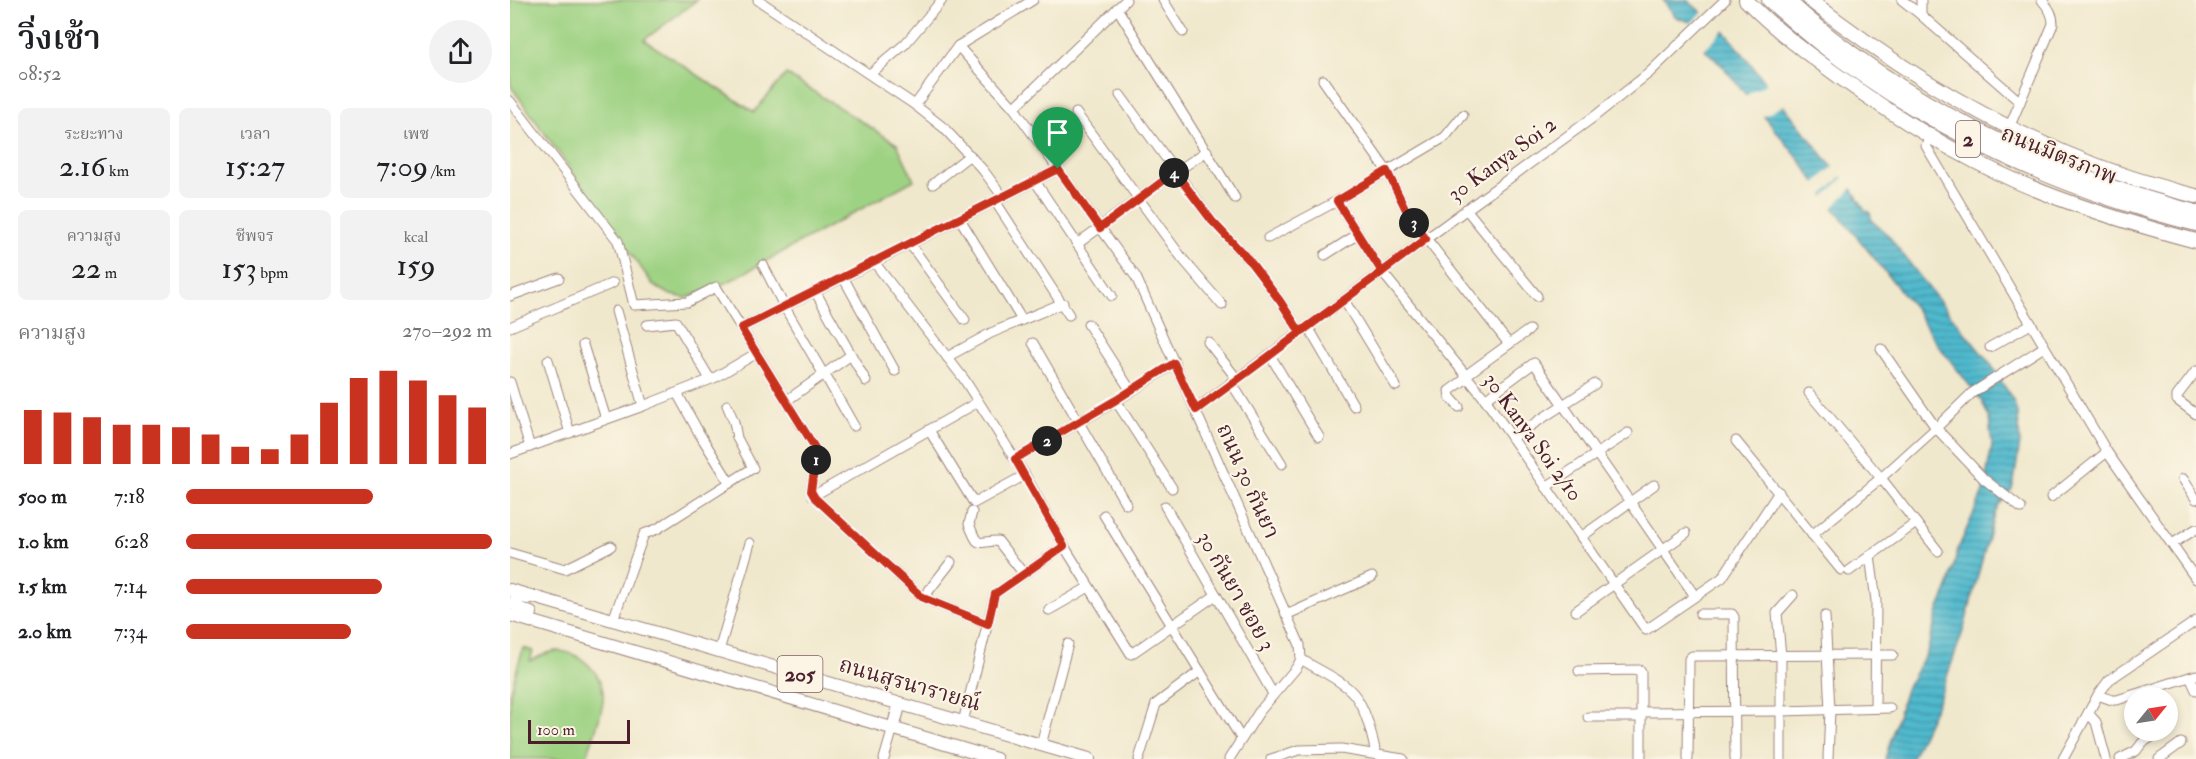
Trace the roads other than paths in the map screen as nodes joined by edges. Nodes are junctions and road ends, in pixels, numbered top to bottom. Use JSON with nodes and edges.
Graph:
{"nodes":[{"id":1,"x":759,"y":0,"type":"edge"},
{"id":2,"x":942,"y":0,"type":"edge"},
{"id":3,"x":1034,"y":0,"type":"edge"},
{"id":4,"x":1126,"y":0,"type":"edge"},
{"id":5,"x":1163,"y":0,"type":"edge"},
{"id":6,"x":1725,"y":0,"type":"edge"},
{"id":7,"x":1746,"y":0,"type":"edge"},
{"id":8,"x":1769,"y":0,"type":"edge"},
{"id":9,"x":1787,"y":0,"type":"edge"},
{"id":10,"x":1810,"y":0,"type":"edge"},
{"id":11,"x":1902,"y":0,"type":"edge"},
{"id":12,"x":1921,"y":0,"type":"edge"},
{"id":13,"x":2042,"y":0,"type":"edge"},
{"id":14,"x":1117,"y":8,"type":"junction"},
{"id":15,"x":1921,"y":15,"type":"junction"},
{"id":16,"x":1183,"y":32,"type":"dead end"},
{"id":17,"x":958,"y":46,"type":"junction"},
{"id":18,"x":870,"y":74,"type":"junction"},
{"id":19,"x":1323,"y":80,"type":"dead end"},
{"id":20,"x":1120,"y":95,"type":"dead end"},
{"id":21,"x":510,"y":101,"type":"edge"},
{"id":22,"x":2020,"y":102,"type":"junction"},
{"id":23,"x":915,"y":105,"type":"junction"},
{"id":24,"x":1014,"y":108,"type":"junction"},
{"id":25,"x":1076,"y":113,"type":"dead end"},
{"id":26,"x":1463,"y":115,"type":"dead end"},
{"id":27,"x":2009,"y":128,"type":"junction"},
{"id":28,"x":1929,"y":136,"type":"junction"},
{"id":29,"x":1207,"y":151,"type":"junction"},
{"id":30,"x":970,"y":155,"type":"junction"},
{"id":31,"x":1058,"y":169,"type":"junction"},
{"id":32,"x":1387,"y":171,"type":"junction"},
{"id":33,"x":1175,"y":172,"type":"junction"},
{"id":34,"x":1035,"y":181,"type":"junction"},
{"id":35,"x":933,"y":184,"type":"dead end"},
{"id":36,"x":2196,"y":196,"type":"edge"},
{"id":37,"x":1235,"y":198,"type":"dead end"},
{"id":38,"x":999,"y":199,"type":"junction"},
{"id":39,"x":1139,"y":199,"type":"junction"},
{"id":40,"x":1337,"y":201,"type":"junction"},
{"id":41,"x":1466,"y":209,"type":"junction"},
{"id":42,"x":2196,"y":212,"type":"edge"},
{"id":43,"x":960,"y":219,"type":"junction"},
{"id":44,"x":2196,"y":224,"type":"edge"},
{"id":45,"x":1100,"y":228,"type":"junction"},
{"id":46,"x":1358,"y":234,"type":"junction"},
{"id":47,"x":1268,"y":238,"type":"dead end"},
{"id":48,"x":1426,"y":239,"type":"junction"},
{"id":49,"x":2196,"y":241,"type":"edge"},
{"id":50,"x":910,"y":244,"type":"junction"},
{"id":51,"x":1077,"y":244,"type":"junction"},
{"id":52,"x":1325,"y":255,"type":"dead end"},
{"id":53,"x":874,"y":262,"type":"junction"},
{"id":54,"x":763,"y":265,"type":"dead end"},
{"id":55,"x":1382,"y":272,"type":"junction"},
{"id":56,"x":843,"y":277,"type":"junction"},
{"id":57,"x":559,"y":278,"type":"dead end"},
{"id":58,"x":613,"y":284,"type":"dead end"},
{"id":59,"x":815,"y":291,"type":"junction"},
{"id":60,"x":510,"y":296,"type":"edge"},
{"id":61,"x":1112,"y":296,"type":"dead end"},
{"id":62,"x":1537,"y":296,"type":"dead end"},
{"id":63,"x":1344,"y":300,"type":"junction"},
{"id":64,"x":1063,"y":303,"type":"junction"},
{"id":65,"x":1222,"y":305,"type":"dead end"},
{"id":66,"x":784,"y":306,"type":"junction"},
{"id":67,"x":616,"y":311,"type":"dead end"},
{"id":68,"x":1069,"y":315,"type":"dead end"},
{"id":69,"x":964,"y":320,"type":"dead end"},
{"id":70,"x":1022,"y":320,"type":"junction"},
{"id":71,"x":1089,"y":324,"type":"dead end"},
{"id":72,"x":2031,"y":324,"type":"junction"},
{"id":73,"x":647,"y":325,"type":"dead end"},
{"id":74,"x":510,"y":327,"type":"edge"},
{"id":75,"x":741,"y":328,"type":"junction"},
{"id":76,"x":1304,"y":330,"type":"junction"},
{"id":77,"x":1529,"y":330,"type":"dead end"},
{"id":78,"x":1208,"y":342,"type":"dead end"},
{"id":79,"x":1033,"y":343,"type":"dead end"},
{"id":80,"x":1509,"y":344,"type":"junction"},
{"id":81,"x":583,"y":345,"type":"dead end"},
{"id":82,"x":2044,"y":346,"type":"junction"},
{"id":83,"x":1990,"y":348,"type":"dead end"},
{"id":84,"x":1881,"y":349,"type":"dead end"},
{"id":85,"x":757,"y":353,"type":"junction"},
{"id":86,"x":851,"y":354,"type":"junction"},
{"id":87,"x":1270,"y":355,"type":"junction"},
{"id":88,"x":947,"y":357,"type":"junction"},
{"id":89,"x":548,"y":360,"type":"dead end"},
{"id":90,"x":1174,"y":363,"type":"junction"},
{"id":91,"x":895,"y":371,"type":"dead end"},
{"id":92,"x":2196,"y":371,"type":"edge"},
{"id":93,"x":825,"y":375,"type":"junction"},
{"id":94,"x":1466,"y":377,"type":"junction"},
{"id":95,"x":710,"y":379,"type":"junction"},
{"id":96,"x":866,"y":381,"type":"dead end"},
{"id":97,"x":1234,"y":381,"type":"junction"},
{"id":98,"x":510,"y":382,"type":"edge"},
{"id":99,"x":1595,"y":384,"type":"dead end"},
{"id":100,"x":1396,"y":386,"type":"dead end"},
{"id":101,"x":1131,"y":391,"type":"junction"},
{"id":102,"x":677,"y":393,"type":"junction"},
{"id":103,"x":1809,"y":393,"type":"dead end"},
{"id":104,"x":1485,"y":399,"type":"junction"},
{"id":105,"x":1116,"y":400,"type":"junction"},
{"id":106,"x":786,"y":401,"type":"junction"},
{"id":107,"x":978,"y":402,"type":"junction"},
{"id":108,"x":727,"y":405,"type":"dead end"},
{"id":109,"x":1563,"y":405,"type":"junction"},
{"id":110,"x":643,"y":406,"type":"junction"},
{"id":111,"x":1354,"y":406,"type":"dead end"},
{"id":112,"x":1459,"y":407,"type":"dead end"},
{"id":113,"x":1196,"y":410,"type":"junction"},
{"id":114,"x":2196,"y":414,"type":"edge"},
{"id":115,"x":606,"y":419,"type":"junction"},
{"id":116,"x":1080,"y":422,"type":"junction"},
{"id":117,"x":854,"y":426,"type":"dead end"},
{"id":118,"x":1936,"y":428,"type":"junction"},
{"id":119,"x":928,"y":430,"type":"junction"},
{"id":120,"x":570,"y":433,"type":"junction"},
{"id":121,"x":1628,"y":433,"type":"dead end"},
{"id":122,"x":1319,"y":437,"type":"dead end"},
{"id":123,"x":1512,"y":438,"type":"junction"},
{"id":124,"x":1736,"y":441,"type":"dead end"},
{"id":125,"x":530,"y":447,"type":"junction"},
{"id":126,"x":2107,"y":452,"type":"junction"},
{"id":127,"x":510,"y":454,"type":"edge"},
{"id":128,"x":1597,"y":454,"type":"junction"},
{"id":129,"x":1015,"y":459,"type":"junction"},
{"id":130,"x":1282,"y":464,"type":"dead end"},
{"id":131,"x":1026,"y":475,"type":"junction"},
{"id":132,"x":1881,"y":478,"type":"junction"},
{"id":133,"x":2183,"y":479,"type":"dead end"},
{"id":134,"x":730,"y":483,"type":"junction"},
{"id":135,"x":1654,"y":485,"type":"dead end"},
{"id":136,"x":1546,"y":487,"type":"junction"},
{"id":137,"x":1172,"y":489,"type":"dead end"},
{"id":138,"x":1779,"y":492,"type":"junction"},
{"id":139,"x":813,"y":495,"type":"junction"},
{"id":140,"x":2050,"y":497,"type":"dead end"},
{"id":141,"x":2196,"y":499,"type":"edge"},
{"id":142,"x":1630,"y":502,"type":"junction"},
{"id":143,"x":1126,"y":504,"type":"dead end"},
{"id":144,"x":1165,"y":506,"type":"dead end"},
{"id":145,"x":2021,"y":508,"type":"dead end"},
{"id":146,"x":972,"y":512,"type":"dead end"},
{"id":147,"x":1104,"y":515,"type":"dead end"},
{"id":148,"x":1916,"y":524,"type":"junction"},
{"id":149,"x":2196,"y":529,"type":"edge"},
{"id":150,"x":1686,"y":533,"type":"dead end"},
{"id":151,"x":1812,"y":535,"type":"junction"},
{"id":152,"x":1581,"y":537,"type":"junction"},
{"id":153,"x":750,"y":543,"type":"dead end"},
{"id":154,"x":2172,"y":544,"type":"junction"},
{"id":155,"x":611,"y":546,"type":"dead end"},
{"id":156,"x":1064,"y":546,"type":"junction"},
{"id":157,"x":1663,"y":549,"type":"junction"},
{"id":158,"x":1938,"y":551,"type":"dead end"},
{"id":159,"x":510,"y":553,"type":"edge"},
{"id":160,"x":1870,"y":555,"type":"junction"},
{"id":161,"x":951,"y":562,"type":"dead end"},
{"id":162,"x":1023,"y":573,"type":"junction"},
{"id":163,"x":1372,"y":577,"type":"dead end"},
{"id":164,"x":2196,"y":579,"type":"edge"},
{"id":165,"x":1614,"y":584,"type":"junction"},
{"id":166,"x":1089,"y":587,"type":"junction"},
{"id":167,"x":510,"y":590,"type":"edge"},
{"id":168,"x":1216,"y":595,"type":"junction"},
{"id":169,"x":1695,"y":596,"type":"junction"},
{"id":170,"x":1793,"y":596,"type":"dead end"},
{"id":171,"x":923,"y":598,"type":"junction"},
{"id":172,"x":547,"y":600,"type":"junction"},
{"id":173,"x":1049,"y":609,"type":"dead end"},
{"id":174,"x":1576,"y":611,"type":"dead end"},
{"id":175,"x":1700,"y":614,"type":"dead end"},
{"id":176,"x":510,"y":615,"type":"edge"},
{"id":177,"x":1286,"y":615,"type":"junction"},
{"id":178,"x":1825,"y":616,"type":"dead end"},
{"id":179,"x":613,"y":620,"type":"junction"},
{"id":180,"x":2196,"y":621,"type":"edge"},
{"id":181,"x":988,"y":624,"type":"junction"},
{"id":182,"x":1172,"y":626,"type":"junction"},
{"id":183,"x":554,"y":628,"type":"junction"},
{"id":184,"x":1068,"y":644,"type":"dead end"},
{"id":185,"x":719,"y":651,"type":"junction"},
{"id":186,"x":1827,"y":655,"type":"junction"},
{"id":187,"x":1875,"y":655,"type":"junction"},
{"id":188,"x":1893,"y":655,"type":"dead end"},
{"id":189,"x":1735,"y":656,"type":"junction"},
{"id":190,"x":1781,"y":656,"type":"junction"},
{"id":191,"x":1301,"y":660,"type":"junction"},
{"id":192,"x":1200,"y":671,"type":"junction"},
{"id":193,"x":1579,"y":671,"type":"dead end"},
{"id":194,"x":2193,"y":676,"type":"edge"},
{"id":195,"x":2196,"y":690,"type":"edge"},
{"id":196,"x":1273,"y":694,"type":"junction"},
{"id":197,"x":2098,"y":695,"type":"junction"},
{"id":198,"x":900,"y":703,"type":"junction"},
{"id":199,"x":1875,"y":708,"type":"junction"},
{"id":200,"x":1890,"y":708,"type":"dead end"},
{"id":201,"x":1688,"y":710,"type":"junction"},
{"id":202,"x":1830,"y":710,"type":"junction"},
{"id":203,"x":1735,"y":711,"type":"junction"},
{"id":204,"x":1781,"y":711,"type":"junction"},
{"id":205,"x":2088,"y":713,"type":"junction"},
{"id":206,"x":1641,"y":714,"type":"junction"},
{"id":207,"x":1587,"y":717,"type":"dead end"},
{"id":208,"x":963,"y":722,"type":"junction"},
{"id":209,"x":893,"y":728,"type":"junction"},
{"id":210,"x":1241,"y":738,"type":"junction"},
{"id":211,"x":2145,"y":741,"type":"edge"},
{"id":212,"x":2181,"y":743,"type":"dead end"},
{"id":213,"x":1041,"y":745,"type":"junction"},
{"id":214,"x":1341,"y":749,"type":"junction"},
{"id":215,"x":1376,"y":754,"type":"junction"},
{"id":216,"x":1082,"y":758,"type":"edge"},
{"id":217,"x":884,"y":759,"type":"edge"},
{"id":218,"x":996,"y":759,"type":"edge"},
{"id":219,"x":1139,"y":759,"type":"edge"},
{"id":220,"x":1229,"y":759,"type":"edge"},
{"id":221,"x":1270,"y":759,"type":"edge"},
{"id":222,"x":1336,"y":759,"type":"edge"},
{"id":223,"x":1403,"y":759,"type":"edge"},
{"id":224,"x":1641,"y":759,"type":"edge"},
{"id":225,"x":1688,"y":759,"type":"edge"},
{"id":226,"x":1735,"y":759,"type":"edge"},
{"id":227,"x":1781,"y":759,"type":"edge"},
{"id":228,"x":1828,"y":759,"type":"edge"},
{"id":229,"x":2063,"y":759,"type":"edge"},
{"id":230,"x":2106,"y":759,"type":"edge"},
{"id":231,"x":2120,"y":759,"type":"edge"},
{"id":232,"x":2159,"y":759,"type":"edge"}],
"edges":[{"from":1,"to":18,"type":"street"},
{"from":2,"to":18,"type":"street"},
{"from":3,"to":17,"type":"street"},
{"from":4,"to":14,"type":"street"},
{"from":5,"to":16,"type":"street"},
{"from":6,"to":41,"type":"street","name":"30 Kanya Soi 2"},
{"from":7,"to":28,"type":"highway"},
{"from":8,"to":44,"type":"highway","name":"ถนนมิตรภาพ","number":"2"},
{"from":9,"to":42,"type":"highway","name":"ถนนมิตรภาพ","number":"2"},
{"from":10,"to":27,"type":"highway"},
{"from":11,"to":15,"type":"street"},
{"from":12,"to":15,"type":"street"},
{"from":13,"to":22,"type":"street"},
{"from":14,"to":24,"type":"street"},
{"from":14,"to":29,"type":"street"},
{"from":15,"to":22,"type":"street"},
{"from":17,"to":23,"type":"street"},
{"from":17,"to":24,"type":"street","name":"ถนน 30 กันยา"},
{"from":18,"to":23,"type":"street"},
{"from":19,"to":32,"type":"street"},
{"from":20,"to":33,"type":"street"},
{"from":21,"to":75,"type":"street"},
{"from":22,"to":27,"type":"street"},
{"from":23,"to":30,"type":"street"},
{"from":24,"to":31,"type":"street","name":"ถนน 30 กันยา"},
{"from":25,"to":39,"type":"street"},
{"from":26,"to":32,"type":"street"},
{"from":27,"to":36,"type":"highway"},
{"from":28,"to":49,"type":"highway"},
{"from":28,"to":72,"type":"street"},
{"from":29,"to":33,"type":"street"},
{"from":29,"to":37,"type":"street"},
{"from":30,"to":35,"type":"street"},
{"from":30,"to":38,"type":"street"},
{"from":31,"to":34,"type":"street"},
{"from":31,"to":45,"type":"street","name":"ถนน 30 กันยา"},
{"from":32,"to":40,"type":"street"},
{"from":32,"to":48,"type":"street"},
{"from":33,"to":39,"type":"street"},
{"from":33,"to":76,"type":"street"},
{"from":34,"to":38,"type":"street"},
{"from":34,"to":51,"type":"street"},
{"from":38,"to":43,"type":"street"},
{"from":38,"to":64,"type":"street"},
{"from":39,"to":45,"type":"street"},
{"from":39,"to":65,"type":"street"},
{"from":40,"to":46,"type":"street","name":"30 Kanya Soi 2/10"},
{"from":40,"to":47,"type":"street"},
{"from":41,"to":48,"type":"street","name":"30 Kanya Soi 2"},
{"from":41,"to":62,"type":"street"},
{"from":43,"to":50,"type":"street"},
{"from":43,"to":70,"type":"street"},
{"from":45,"to":51,"type":"street"},
{"from":45,"to":90,"type":"street","name":"ถนน 30 กันยา"},
{"from":46,"to":52,"type":"street"},
{"from":46,"to":55,"type":"street","name":"30 Kanya Soi 2/10"},
{"from":48,"to":55,"type":"street","name":"30 Kanya Soi 2"},
{"from":48,"to":80,"type":"street"},
{"from":50,"to":53,"type":"street"},
{"from":50,"to":69,"type":"street"},
{"from":51,"to":61,"type":"street"},
{"from":53,"to":56,"type":"street"},
{"from":53,"to":88,"type":"street"},
{"from":54,"to":66,"type":"street"},
{"from":55,"to":63,"type":"street","name":"30 Kanya Soi 2"},
{"from":55,"to":94,"type":"street","name":"30 Kanya Soi 2/10"},
{"from":56,"to":59,"type":"street"},
{"from":56,"to":91,"type":"street"},
{"from":57,"to":60,"type":"street"},
{"from":58,"to":74,"type":"street"},
{"from":59,"to":66,"type":"street"},
{"from":59,"to":86,"type":"street"},
{"from":63,"to":76,"type":"street","name":"30 Kanya Soi 2"},
{"from":63,"to":100,"type":"street"},
{"from":64,"to":68,"type":"street"},
{"from":64,"to":70,"type":"street"},
{"from":66,"to":75,"type":"street"},
{"from":66,"to":93,"type":"street"},
{"from":67,"to":110,"type":"street"},
{"from":70,"to":88,"type":"street"},
{"from":71,"to":101,"type":"street"},
{"from":72,"to":82,"type":"street"},
{"from":72,"to":83,"type":"street"},
{"from":73,"to":95,"type":"street"},
{"from":75,"to":85,"type":"street"},
{"from":76,"to":87,"type":"street","name":"30 Kanya Soi 2"},
{"from":76,"to":111,"type":"street"},
{"from":77,"to":80,"type":"street"},
{"from":78,"to":97,"type":"street"},
{"from":79,"to":116,"type":"street"},
{"from":80,"to":94,"type":"street"},
{"from":81,"to":115,"type":"street"},
{"from":82,"to":118,"type":"street"},
{"from":82,"to":126,"type":"street"},
{"from":84,"to":118,"type":"street"},
{"from":85,"to":95,"type":"street"},
{"from":85,"to":106,"type":"street"},
{"from":86,"to":93,"type":"street"},
{"from":86,"to":96,"type":"street"},
{"from":87,"to":97,"type":"street","name":"30 Kanya Soi 2"},
{"from":87,"to":122,"type":"street"},
{"from":88,"to":107,"type":"street"},
{"from":89,"to":120,"type":"street"},
{"from":90,"to":101,"type":"street"},
{"from":90,"to":113,"type":"street","name":"ถนน 30 กันยา"},
{"from":92,"to":114,"type":"street"},
{"from":93,"to":106,"type":"street"},
{"from":93,"to":117,"type":"street"},
{"from":94,"to":104,"type":"street","name":"30 Kanya Soi 2/10"},
{"from":94,"to":112,"type":"street"},
{"from":95,"to":102,"type":"street"},
{"from":97,"to":113,"type":"street","name":"30 Kanya Soi 2"},
{"from":97,"to":130,"type":"street"},
{"from":98,"to":125,"type":"street"},
{"from":99,"to":109,"type":"street"},
{"from":101,"to":105,"type":"street"},
{"from":102,"to":110,"type":"street"},
{"from":102,"to":134,"type":"street"},
{"from":103,"to":132,"type":"street"},
{"from":104,"to":109,"type":"street"},
{"from":104,"to":123,"type":"street","name":"30 Kanya Soi 2/10"},
{"from":105,"to":116,"type":"street"},
{"from":105,"to":137,"type":"street"},
{"from":106,"to":139,"type":"street"},
{"from":107,"to":119,"type":"street"},
{"from":107,"to":129,"type":"street"},
{"from":108,"to":134,"type":"street"},
{"from":109,"to":123,"type":"street"},
{"from":109,"to":128,"type":"street"},
{"from":110,"to":115,"type":"street"},
{"from":113,"to":177,"type":"street","name":"ถนน 30 กันยา"},
{"from":115,"to":120,"type":"street"},
{"from":116,"to":129,"type":"street"},
{"from":116,"to":143,"type":"street"},
{"from":118,"to":132,"type":"street"},
{"from":118,"to":145,"type":"street"},
{"from":119,"to":131,"type":"street"},
{"from":119,"to":139,"type":"street"},
{"from":120,"to":125,"type":"street"},
{"from":121,"to":128,"type":"street"},
{"from":123,"to":136,"type":"street","name":"30 Kanya Soi 2/10"},
{"from":124,"to":138,"type":"street"},
{"from":125,"to":127,"type":"street"},
{"from":126,"to":140,"type":"street"},
{"from":126,"to":154,"type":"street"},
{"from":128,"to":136,"type":"street"},
{"from":128,"to":142,"type":"street"},
{"from":129,"to":131,"type":"street"},
{"from":131,"to":156,"type":"street"},
{"from":132,"to":148,"type":"street"},
{"from":132,"to":151,"type":"street"},
{"from":133,"to":141,"type":"street"},
{"from":134,"to":179,"type":"street"},
{"from":135,"to":142,"type":"street"},
{"from":136,"to":152,"type":"street","name":"30 Kanya Soi 2/10"},
{"from":138,"to":151,"type":"street"},
{"from":138,"to":169,"type":"street"},
{"from":139,"to":171,"type":"street"},
{"from":142,"to":152,"type":"street"},
{"from":142,"to":157,"type":"street"},
{"from":144,"to":168,"type":"street","name":"30 กันยา ซอย 3"},
{"from":146,"to":162,"type":"street"},
{"from":147,"to":182,"type":"street"},
{"from":148,"to":158,"type":"street"},
{"from":148,"to":160,"type":"street"},
{"from":149,"to":154,"type":"street"},
{"from":150,"to":157,"type":"street"},
{"from":151,"to":160,"type":"street"},
{"from":152,"to":165,"type":"street","name":"30 Kanya Soi 2/10"},
{"from":153,"to":185,"type":"street"},
{"from":154,"to":164,"type":"street"},
{"from":155,"to":159,"type":"street"},
{"from":156,"to":162,"type":"street"},
{"from":156,"to":166,"type":"street"},
{"from":157,"to":165,"type":"street"},
{"from":157,"to":169,"type":"street"},
{"from":160,"to":187,"type":"street"},
{"from":161,"to":171,"type":"street"},
{"from":162,"to":181,"type":"street"},
{"from":163,"to":177,"type":"street"},
{"from":165,"to":169,"type":"street","name":"30 Kanya Soi 2/10"},
{"from":165,"to":174,"type":"street"},
{"from":166,"to":173,"type":"street"},
{"from":166,"to":182,"type":"street"},
{"from":167,"to":172,"type":"main road","name":"ถนนสุรนารายณ์","number":"205"},
{"from":168,"to":182,"type":"street"},
{"from":168,"to":196,"type":"street","name":"30 กันยา ซอย 3"},
{"from":170,"to":190,"type":"street"},
{"from":171,"to":181,"type":"street"},
{"from":172,"to":179,"type":"main road","name":"ถนนสุรนารายณ์","number":"205"},
{"from":172,"to":183,"type":"main road","name":"ถนนสุรนารายณ์"},
{"from":175,"to":189,"type":"street"},
{"from":176,"to":183,"type":"main road","name":"ถนนสุรนารายณ์","number":"205"},
{"from":177,"to":191,"type":"street","name":"ถนน 30 กันยา"},
{"from":178,"to":186,"type":"street"},
{"from":179,"to":185,"type":"main road","name":"ถนนสุรนารายณ์","number":"205"},
{"from":180,"to":197,"type":"street"},
{"from":181,"to":208,"type":"street"},
{"from":182,"to":192,"type":"street"},
{"from":183,"to":209,"type":"main road","name":"ถนนสุรนารายณ์","number":"205"},
{"from":184,"to":213,"type":"street"},
{"from":185,"to":198,"type":"main road","name":"ถนนสุรนารายณ์","number":"205"},
{"from":186,"to":187,"type":"street"},
{"from":186,"to":190,"type":"street"},
{"from":186,"to":202,"type":"street"},
{"from":187,"to":188,"type":"street"},
{"from":187,"to":199,"type":"street"},
{"from":189,"to":190,"type":"street"},
{"from":189,"to":201,"type":"street"},
{"from":189,"to":203,"type":"street"},
{"from":190,"to":204,"type":"street"},
{"from":191,"to":196,"type":"street"},
{"from":191,"to":215,"type":"street"},
{"from":192,"to":210,"type":"street"},
{"from":192,"to":219,"type":"street"},
{"from":193,"to":206,"type":"street"},
{"from":194,"to":195,"type":"street"},
{"from":194,"to":197,"type":"street"},
{"from":196,"to":210,"type":"street"},
{"from":197,"to":205,"type":"street"},
{"from":198,"to":208,"type":"main road","name":"ถนนสุรนารายณ์","number":"205"},
{"from":198,"to":209,"type":"main road"},
{"from":199,"to":200,"type":"street"},
{"from":199,"to":202,"type":"street"},
{"from":201,"to":203,"type":"street"},
{"from":201,"to":206,"type":"street"},
{"from":201,"to":225,"type":"street"},
{"from":202,"to":204,"type":"street"},
{"from":202,"to":228,"type":"street"},
{"from":203,"to":204,"type":"street"},
{"from":203,"to":226,"type":"street"},
{"from":204,"to":227,"type":"street"},
{"from":205,"to":229,"type":"street"},
{"from":205,"to":230,"type":"street"},
{"from":206,"to":207,"type":"street"},
{"from":206,"to":224,"type":"street"},
{"from":208,"to":213,"type":"main road","name":"ถนนสุรนารายณ์","number":"205"},
{"from":209,"to":217,"type":"street"},
{"from":209,"to":218,"type":"main road","name":"ถนนสุรนารายณ์","number":"205"},
{"from":210,"to":220,"type":"street"},
{"from":211,"to":231,"type":"street"},
{"from":212,"to":232,"type":"street"},
{"from":213,"to":216,"type":"main road","name":"ถนนสุรนารายณ์","number":"205"},
{"from":214,"to":215,"type":"street"},
{"from":214,"to":221,"type":"street"},
{"from":214,"to":222,"type":"street"},
{"from":215,"to":223,"type":"street"}]}
